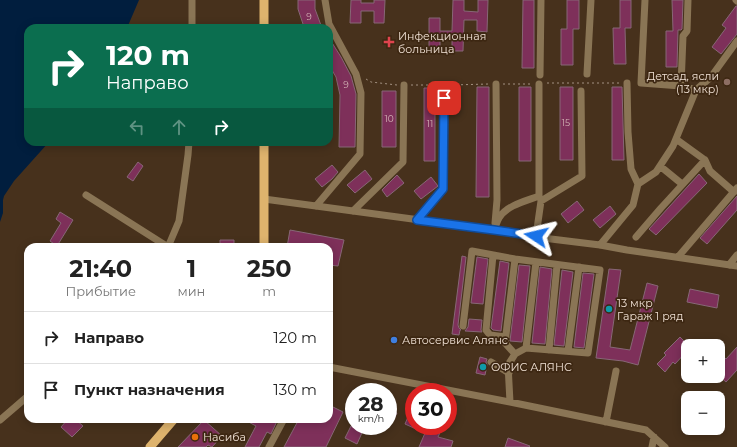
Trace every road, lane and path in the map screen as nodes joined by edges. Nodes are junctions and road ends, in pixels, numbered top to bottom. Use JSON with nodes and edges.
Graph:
{"nodes":[{"id":1,"x":192,"y":0,"type":"edge"},
{"id":2,"x":264,"y":0,"type":"edge"},
{"id":3,"x":325,"y":0,"type":"edge"},
{"id":4,"x":541,"y":0,"type":"edge"},
{"id":5,"x":591,"y":0,"type":"edge"},
{"id":6,"x":645,"y":0,"type":"edge"},
{"id":7,"x":688,"y":0,"type":"edge"},
{"id":8,"x":192,"y":24,"type":"edge"},
{"id":9,"x":264,"y":24,"type":"edge"},
{"id":10,"x":329,"y":24,"type":"edge"},
{"id":11,"x":333,"y":31,"type":"edge"},
{"id":12,"x":737,"y":41,"type":"edge"},
{"id":13,"x":587,"y":74,"type":"dead end"},
{"id":14,"x":540,"y":75,"type":"dead end"},
{"id":15,"x":627,"y":83,"type":"dead end"},
{"id":16,"x":496,"y":84,"type":"dead end"},
{"id":17,"x":539,"y":84,"type":"dead end"},
{"id":18,"x":404,"y":85,"type":"dead end"},
{"id":19,"x":444,"y":85,"type":"dead end"},
{"id":20,"x":681,"y":86,"type":"junction"},
{"id":21,"x":696,"y":90,"type":"junction"},
{"id":22,"x":581,"y":91,"type":"dead end"},
{"id":23,"x":677,"y":136,"type":"junction"},
{"id":24,"x":189,"y":146,"type":"edge"},
{"id":25,"x":264,"y":146,"type":"edge"},
{"id":26,"x":705,"y":160,"type":"junction"},
{"id":27,"x":660,"y":166,"type":"junction"},
{"id":28,"x":638,"y":184,"type":"junction"},
{"id":29,"x":682,"y":184,"type":"junction"},
{"id":30,"x":737,"y":188,"type":"edge"},
{"id":31,"x":86,"y":195,"type":"dead end"},
{"id":32,"x":264,"y":199,"type":"junction"},
{"id":33,"x":316,"y":206,"type":"junction"},
{"id":34,"x":353,"y":211,"type":"junction"},
{"id":35,"x":417,"y":220,"type":"junction"},
{"id":36,"x":494,"y":230,"type":"junction"},
{"id":37,"x":536,"y":236,"type":"junction"},
{"id":38,"x":636,"y":237,"type":"dead end"},
{"id":39,"x":162,"y":243,"type":"edge"},
{"id":40,"x":170,"y":243,"type":"edge"},
{"id":41,"x":264,"y":243,"type":"edge"},
{"id":42,"x":600,"y":245,"type":"junction"},
{"id":43,"x":493,"y":255,"type":"junction"},
{"id":44,"x":737,"y":255,"type":"edge"},
{"id":45,"x":678,"y":257,"type":"junction"},
{"id":46,"x":515,"y":259,"type":"junction"},
{"id":47,"x":536,"y":262,"type":"junction"},
{"id":48,"x":557,"y":265,"type":"junction"},
{"id":49,"x":729,"y":265,"type":"junction"},
{"id":50,"x":737,"y":266,"type":"edge"},
{"id":51,"x":579,"y":267,"type":"junction"},
{"id":52,"x":463,"y":326,"type":"dead end"},
{"id":53,"x":506,"y":336,"type":"junction"},
{"id":54,"x":526,"y":348,"type":"junction"},
{"id":55,"x":549,"y":350,"type":"junction"},
{"id":56,"x":568,"y":351,"type":"junction"},
{"id":57,"x":515,"y":354,"type":"junction"},
{"id":58,"x":491,"y":362,"type":"dead end"},
{"id":59,"x":333,"y":368,"type":"edge"},
{"id":60,"x":616,"y":371,"type":"dead end"},
{"id":61,"x":509,"y":373,"type":"junction"},
{"id":62,"x":24,"y":399,"type":"edge"},
{"id":63,"x":510,"y":402,"type":"junction"},
{"id":64,"x":0,"y":420,"type":"edge"},
{"id":65,"x":606,"y":422,"type":"junction"},
{"id":66,"x":171,"y":423,"type":"edge"},
{"id":67,"x":282,"y":423,"type":"edge"},
{"id":68,"x":654,"y":437,"type":"junction"},
{"id":69,"x":150,"y":447,"type":"edge"},
{"id":70,"x":269,"y":447,"type":"edge"},
{"id":71,"x":652,"y":447,"type":"edge"},
{"id":72,"x":665,"y":447,"type":"edge"}],
"edges":[{"from":1,"to":8,"type":"street"},
{"from":2,"to":9,"type":"main road"},
{"from":3,"to":10,"type":"street"},
{"from":4,"to":14,"type":"street"},
{"from":5,"to":13,"type":"street"},
{"from":6,"to":20,"type":"street"},
{"from":7,"to":20,"type":"street"},
{"from":11,"to":33,"type":"street"},
{"from":12,"to":21,"type":"street"},
{"from":15,"to":28,"type":"street"},
{"from":16,"to":36,"type":"street"},
{"from":17,"to":36,"type":"street"},
{"from":18,"to":34,"type":"street"},
{"from":19,"to":35,"type":"street"},
{"from":20,"to":21,"type":"street"},
{"from":21,"to":23,"type":"street"},
{"from":22,"to":37,"type":"street"},
{"from":23,"to":26,"type":"street"},
{"from":23,"to":27,"type":"street"},
{"from":24,"to":40,"type":"street"},
{"from":25,"to":32,"type":"main road"},
{"from":26,"to":29,"type":"street"},
{"from":26,"to":30,"type":"street"},
{"from":27,"to":28,"type":"street"},
{"from":27,"to":29,"type":"street"},
{"from":28,"to":42,"type":"street"},
{"from":29,"to":38,"type":"street"},
{"from":30,"to":45,"type":"street"},
{"from":31,"to":39,"type":"street"},
{"from":32,"to":33,"type":"street"},
{"from":32,"to":41,"type":"main road"},
{"from":33,"to":34,"type":"street"},
{"from":34,"to":35,"type":"street"},
{"from":35,"to":36,"type":"street"},
{"from":36,"to":37,"type":"street"},
{"from":37,"to":42,"type":"street"},
{"from":42,"to":45,"type":"street"},
{"from":43,"to":46,"type":"street"},
{"from":43,"to":52,"type":"street"},
{"from":43,"to":53,"type":"street"},
{"from":44,"to":49,"type":"street"},
{"from":45,"to":49,"type":"street"},
{"from":46,"to":47,"type":"street"},
{"from":46,"to":53,"type":"street"},
{"from":47,"to":48,"type":"street"},
{"from":47,"to":54,"type":"street"},
{"from":48,"to":51,"type":"street"},
{"from":48,"to":55,"type":"street"},
{"from":49,"to":50,"type":"street"},
{"from":51,"to":56,"type":"street"},
{"from":51,"to":56,"type":"street"},
{"from":53,"to":57,"type":"street"},
{"from":54,"to":55,"type":"street"},
{"from":54,"to":57,"type":"street"},
{"from":55,"to":56,"type":"street"},
{"from":57,"to":61,"type":"street"},
{"from":58,"to":61,"type":"street"},
{"from":59,"to":63,"type":"street"},
{"from":60,"to":65,"type":"street"},
{"from":61,"to":63,"type":"street"},
{"from":62,"to":64,"type":"street"},
{"from":63,"to":65,"type":"street"},
{"from":65,"to":68,"type":"street"},
{"from":66,"to":69,"type":"main road"},
{"from":67,"to":70,"type":"street"},
{"from":68,"to":71,"type":"street"},
{"from":68,"to":72,"type":"street"}]}
